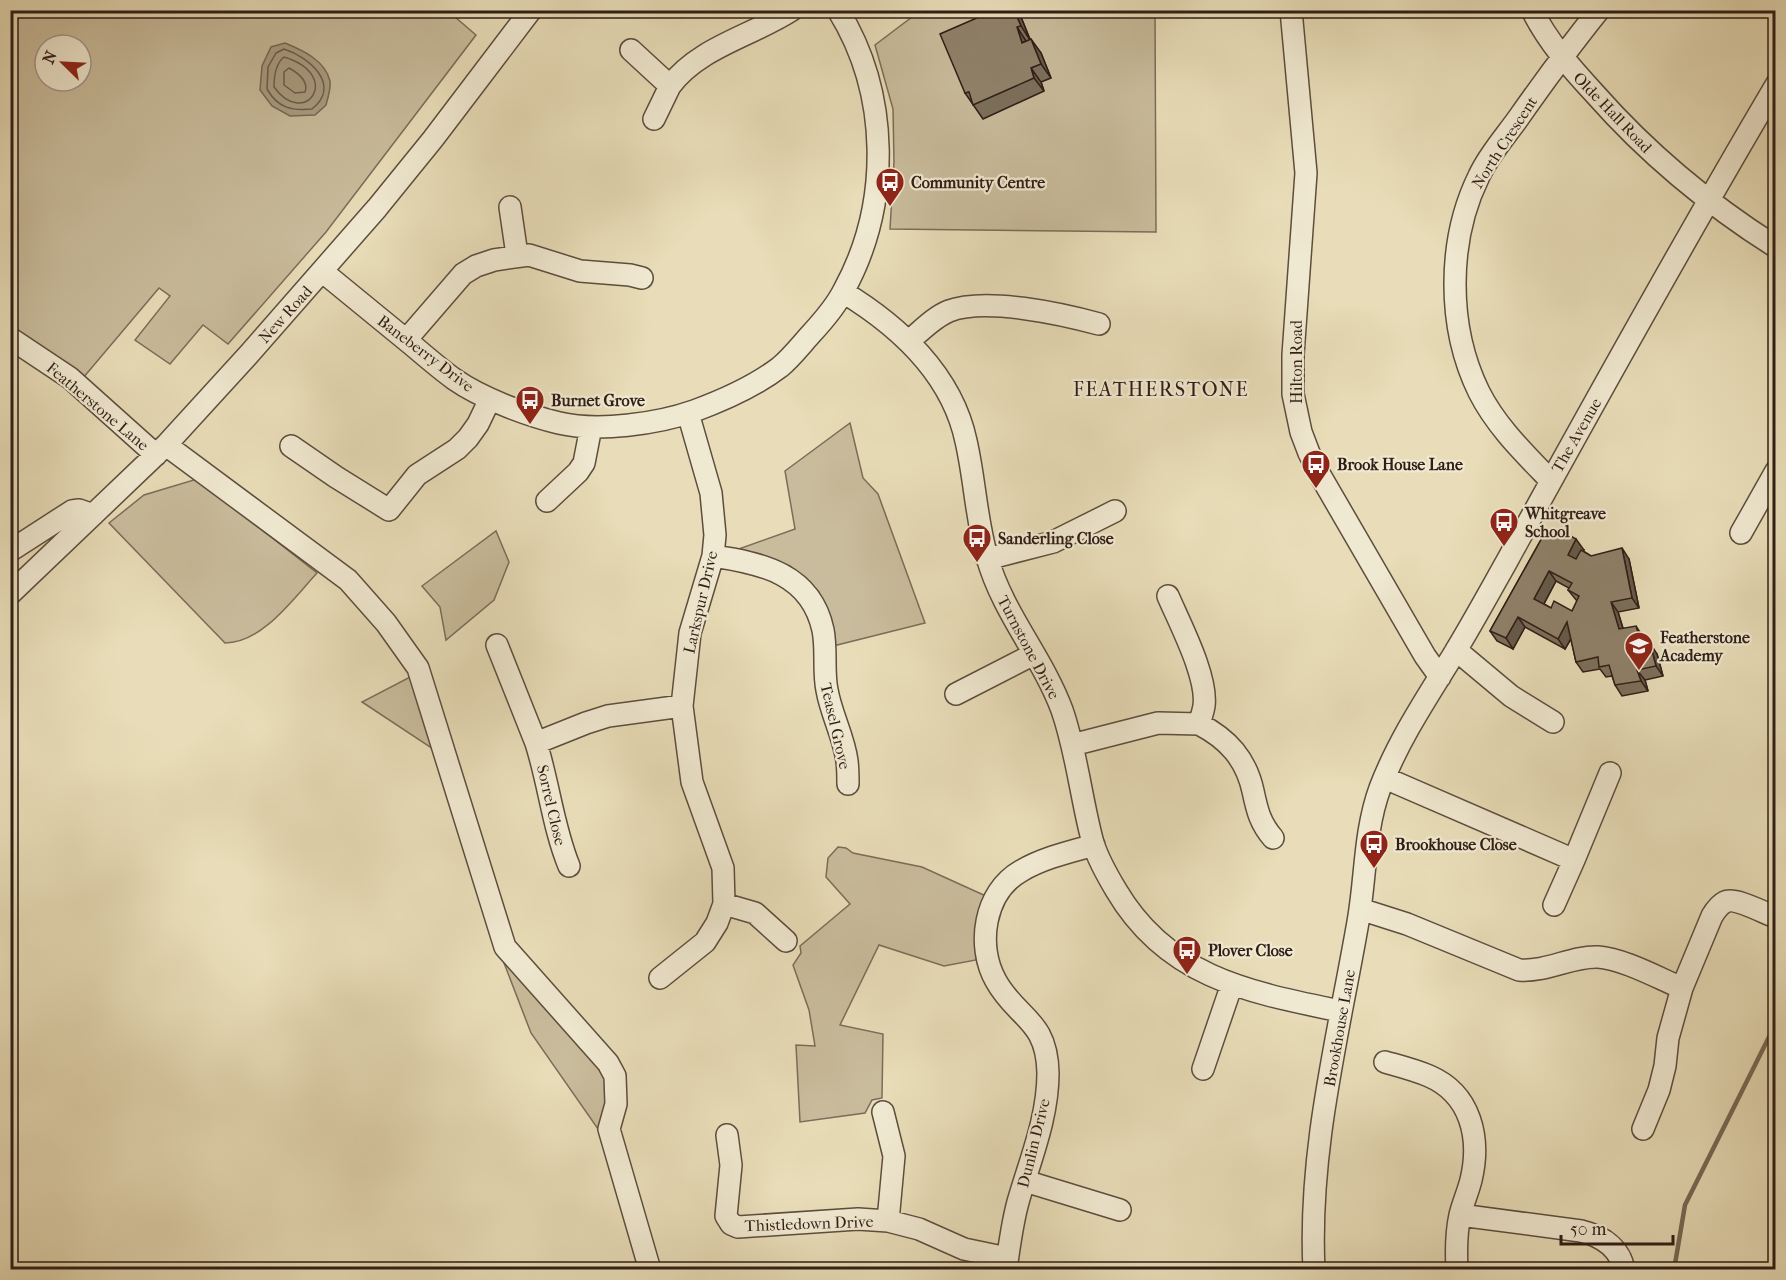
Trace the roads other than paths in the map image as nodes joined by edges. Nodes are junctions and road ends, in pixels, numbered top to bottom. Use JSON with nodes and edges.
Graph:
{"nodes":[{"id":1,"x":531,"y":10,"type":"edge"},
{"id":2,"x":792,"y":10,"type":"edge"},
{"id":3,"x":838,"y":10,"type":"edge"},
{"id":4,"x":1291,"y":10,"type":"edge"},
{"id":5,"x":1532,"y":10,"type":"edge"},
{"id":6,"x":1599,"y":10,"type":"edge"},
{"id":7,"x":630,"y":50,"type":"dead end"},
{"id":8,"x":1562,"y":57,"type":"junction"},
{"id":9,"x":1776,"y":85,"type":"edge"},
{"id":10,"x":670,"y":86,"type":"junction"},
{"id":11,"x":654,"y":119,"type":"dead end"},
{"id":12,"x":1708,"y":200,"type":"junction"},
{"id":13,"x":510,"y":207,"type":"dead end"},
{"id":14,"x":1776,"y":247,"type":"edge"},
{"id":15,"x":517,"y":255,"type":"junction"},
{"id":16,"x":323,"y":272,"type":"junction"},
{"id":17,"x":642,"y":278,"type":"dead end"},
{"id":18,"x":843,"y":292,"type":"junction"},
{"id":19,"x":1099,"y":324,"type":"dead end"},
{"id":20,"x":10,"y":338,"type":"edge"},
{"id":21,"x":406,"y":340,"type":"junction"},
{"id":22,"x":909,"y":342,"type":"junction"},
{"id":23,"x":490,"y":399,"type":"junction"},
{"id":24,"x":688,"y":413,"type":"junction"},
{"id":25,"x":591,"y":427,"type":"junction"},
{"id":26,"x":291,"y":446,"type":"dead end"},
{"id":27,"x":161,"y":450,"type":"junction"},
{"id":28,"x":1776,"y":471,"type":"edge"},
{"id":29,"x":1550,"y":480,"type":"junction"},
{"id":30,"x":547,"y":501,"type":"dead end"},
{"id":31,"x":1115,"y":511,"type":"dead end"},
{"id":32,"x":93,"y":515,"type":"junction"},
{"id":33,"x":1741,"y":533,"type":"dead end"},
{"id":34,"x":10,"y":551,"type":"edge"},
{"id":35,"x":713,"y":556,"type":"junction"},
{"id":36,"x":987,"y":559,"type":"junction"},
{"id":37,"x":10,"y":594,"type":"edge"},
{"id":38,"x":1168,"y":596,"type":"dead end"},
{"id":39,"x":497,"y":645,"type":"dead end"},
{"id":40,"x":1456,"y":650,"type":"junction"},
{"id":41,"x":1034,"y":654,"type":"junction"},
{"id":42,"x":1440,"y":677,"type":"junction"},
{"id":43,"x":956,"y":694,"type":"dead end"},
{"id":44,"x":682,"y":706,"type":"junction"},
{"id":45,"x":1553,"y":722,"type":"dead end"},
{"id":46,"x":1199,"y":724,"type":"junction"},
{"id":47,"x":537,"y":743,"type":"junction"},
{"id":48,"x":1072,"y":745,"type":"junction"},
{"id":49,"x":1610,"y":773,"type":"dead end"},
{"id":50,"x":1382,"y":783,"type":"junction"},
{"id":51,"x":848,"y":784,"type":"dead end"},
{"id":52,"x":1273,"y":838,"type":"dead end"},
{"id":53,"x":1094,"y":845,"type":"junction"},
{"id":54,"x":1574,"y":860,"type":"junction"},
{"id":55,"x":570,"y":866,"type":"dead end"},
{"id":56,"x":724,"y":904,"type":"junction"},
{"id":57,"x":1554,"y":905,"type":"dead end"},
{"id":58,"x":1360,"y":909,"type":"junction"},
{"id":59,"x":1776,"y":917,"type":"edge"},
{"id":60,"x":786,"y":940,"type":"dead end"},
{"id":61,"x":660,"y":978,"type":"dead end"},
{"id":62,"x":1232,"y":984,"type":"junction"},
{"id":63,"x":1682,"y":988,"type":"junction"},
{"id":64,"x":1340,"y":1011,"type":"junction"},
{"id":65,"x":1385,"y":1062,"type":"dead end"},
{"id":66,"x":1203,"y":1070,"type":"dead end"},
{"id":67,"x":883,"y":1112,"type":"dead end"},
{"id":68,"x":1643,"y":1129,"type":"dead end"},
{"id":69,"x":727,"y":1135,"type":"dead end"},
{"id":70,"x":1025,"y":1181,"type":"junction"},
{"id":71,"x":1120,"y":1209,"type":"dead end"},
{"id":72,"x":1460,"y":1215,"type":"junction"},
{"id":73,"x":888,"y":1221,"type":"junction"},
{"id":74,"x":1007,"y":1264,"type":"edge"},
{"id":75,"x":650,"y":1269,"type":"edge"},
{"id":76,"x":1314,"y":1269,"type":"edge"},
{"id":77,"x":1457,"y":1269,"type":"edge"},
{"id":78,"x":1624,"y":1269,"type":"edge"}],
"edges":[{"from":1,"to":16,"type":"street","name":"New Road"},
{"from":2,"to":10,"type":"street"},
{"from":3,"to":18,"type":"street","name":"Baneberry Drive"},
{"from":4,"to":42,"type":"street","name":"Hilton Road"},
{"from":5,"to":8,"type":"street","name":"Olde Hall Road"},
{"from":6,"to":8,"type":"street","name":"North Crescent"},
{"from":7,"to":10,"type":"street"},
{"from":8,"to":12,"type":"street","name":"Olde Hall Road"},
{"from":8,"to":29,"type":"street","name":"North Crescent"},
{"from":9,"to":12,"type":"street","name":"The Avenue"},
{"from":10,"to":11,"type":"street"},
{"from":12,"to":14,"type":"street","name":"Olde Hall Road"},
{"from":12,"to":29,"type":"street","name":"The Avenue"},
{"from":13,"to":15,"type":"street"},
{"from":15,"to":17,"type":"street"},
{"from":15,"to":21,"type":"street"},
{"from":16,"to":21,"type":"street","name":"Baneberry Drive"},
{"from":16,"to":27,"type":"street","name":"New Road"},
{"from":18,"to":22,"type":"street","name":"Turnstone Drive"},
{"from":18,"to":24,"type":"street","name":"Baneberry Drive"},
{"from":19,"to":22,"type":"street"},
{"from":20,"to":27,"type":"street","name":"Featherstone Lane"},
{"from":21,"to":23,"type":"street","name":"Baneberry Drive"},
{"from":22,"to":36,"type":"street","name":"Turnstone Drive"},
{"from":23,"to":25,"type":"street","name":"Baneberry Drive"},
{"from":23,"to":26,"type":"street"},
{"from":24,"to":25,"type":"street","name":"Baneberry Drive"},
{"from":24,"to":35,"type":"street","name":"Larkspur Drive"},
{"from":25,"to":30,"type":"street"},
{"from":27,"to":32,"type":"street","name":"New Road"},
{"from":27,"to":75,"type":"street","name":"Featherstone Lane"},
{"from":28,"to":33,"type":"street"},
{"from":29,"to":40,"type":"street","name":"The Avenue"},
{"from":31,"to":36,"type":"street"},
{"from":32,"to":34,"type":"street"},
{"from":32,"to":37,"type":"street","name":"New Road"},
{"from":35,"to":44,"type":"street","name":"Larkspur Drive"},
{"from":35,"to":51,"type":"street","name":"Teasel Grove"},
{"from":36,"to":41,"type":"street","name":"Turnstone Drive"},
{"from":38,"to":46,"type":"street"},
{"from":39,"to":47,"type":"street","name":"Sorrel Close"},
{"from":40,"to":42,"type":"street","name":"The Avenue"},
{"from":40,"to":45,"type":"street"},
{"from":41,"to":43,"type":"street"},
{"from":41,"to":48,"type":"street","name":"Turnstone Drive"},
{"from":42,"to":50,"type":"street","name":"The Avenue"},
{"from":44,"to":47,"type":"street","name":"Sorrel Close"},
{"from":44,"to":56,"type":"street","name":"Larkspur Drive"},
{"from":46,"to":48,"type":"street"},
{"from":46,"to":52,"type":"street"},
{"from":47,"to":55,"type":"street","name":"Sorrel Close"},
{"from":48,"to":53,"type":"street","name":"Turnstone Drive"},
{"from":49,"to":54,"type":"street"},
{"from":50,"to":54,"type":"street"},
{"from":50,"to":58,"type":"street","name":"Brookhouse Lane"},
{"from":53,"to":62,"type":"street","name":"Turnstone Drive"},
{"from":53,"to":70,"type":"street","name":"Dunlin Drive"},
{"from":54,"to":57,"type":"street"},
{"from":56,"to":60,"type":"street"},
{"from":56,"to":61,"type":"street","name":"Larkspur Drive"},
{"from":58,"to":63,"type":"street"},
{"from":58,"to":64,"type":"street","name":"Brookhouse Lane"},
{"from":59,"to":63,"type":"street"},
{"from":62,"to":64,"type":"street","name":"Turnstone Drive"},
{"from":62,"to":66,"type":"street"},
{"from":63,"to":68,"type":"street"},
{"from":64,"to":76,"type":"street","name":"Brookhouse Lane"},
{"from":65,"to":72,"type":"street"},
{"from":67,"to":73,"type":"street"},
{"from":69,"to":73,"type":"street","name":"Thistledown Drive"},
{"from":70,"to":71,"type":"street"},
{"from":70,"to":74,"type":"street","name":"Dunlin Drive"},
{"from":72,"to":77,"type":"street"},
{"from":72,"to":78,"type":"street"},
{"from":73,"to":74,"type":"street","name":"Thistledown Drive"}]}
